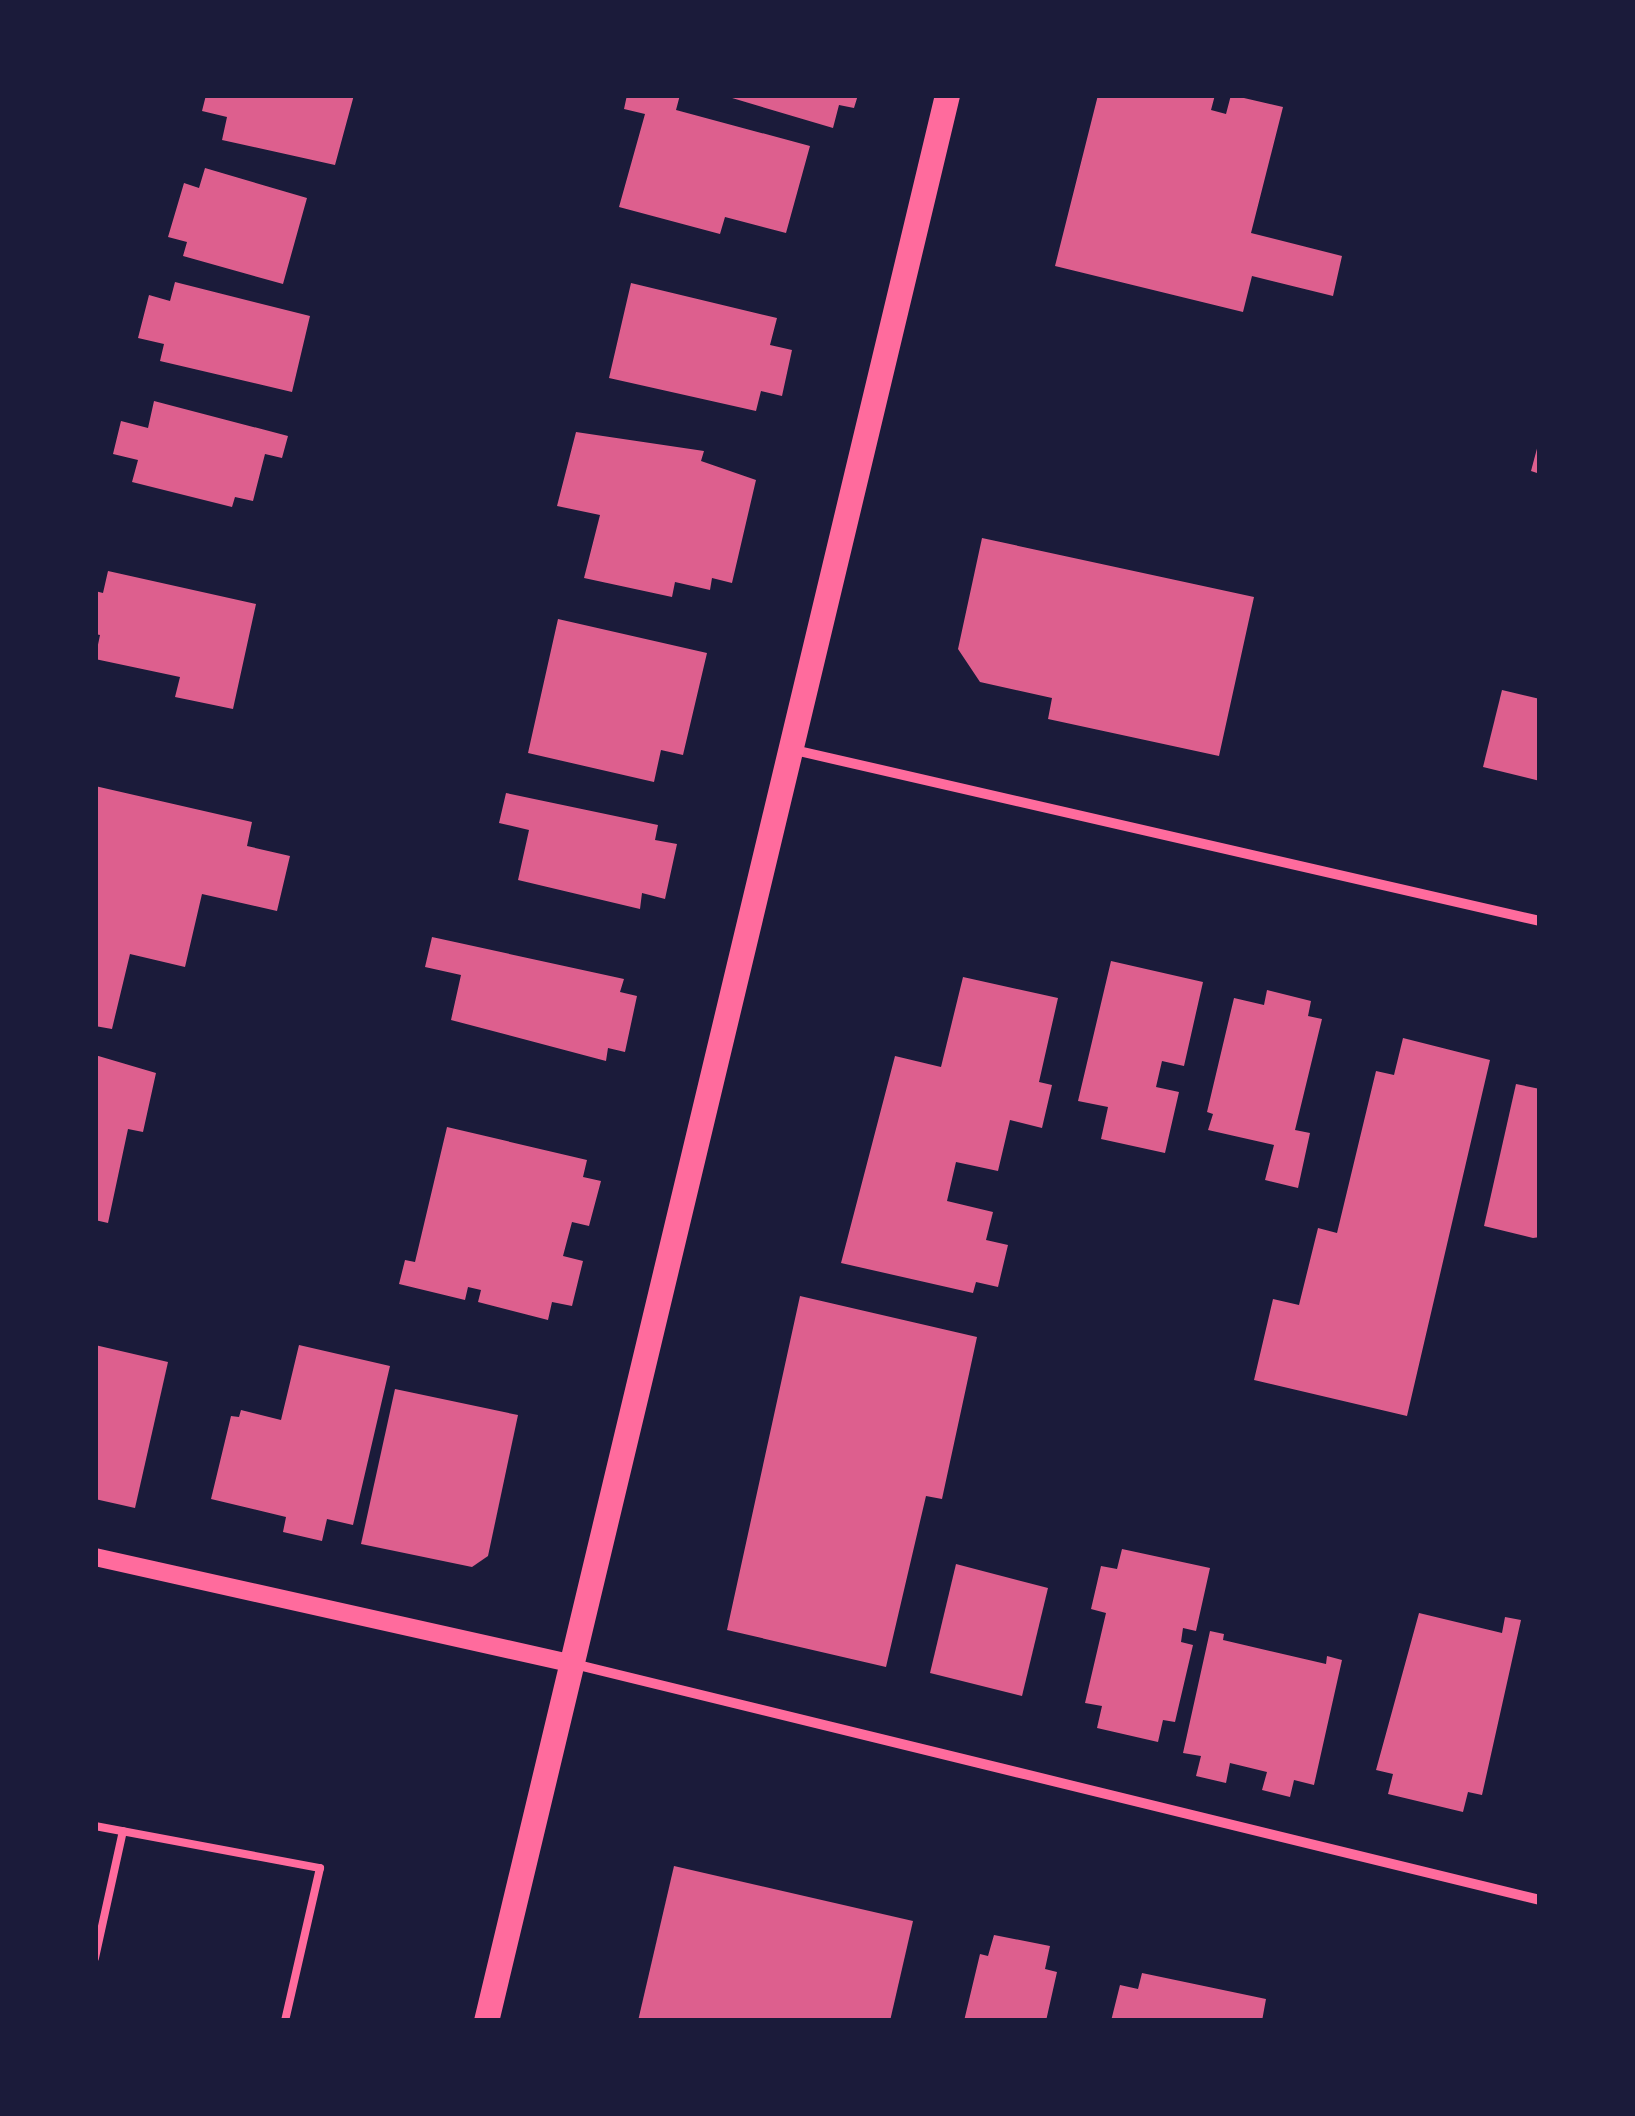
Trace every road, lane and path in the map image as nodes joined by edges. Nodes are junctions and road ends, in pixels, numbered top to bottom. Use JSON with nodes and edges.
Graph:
{"nodes":[{"id":1,"x":948,"y":95,"type":"edge"},
{"id":2,"x":790,"y":749,"type":"junction"},
{"id":3,"x":1540,"y":921,"type":"edge"},
{"id":4,"x":95,"y":1558,"type":"edge"},
{"id":5,"x":569,"y":1662,"type":"junction"},
{"id":6,"x":95,"y":1826,"type":"edge"},
{"id":7,"x":124,"y":1832,"type":"junction"},
{"id":8,"x":1540,"y":1900,"type":"edge"},
{"id":9,"x":95,"y":1958,"type":"edge"},
{"id":10,"x":285,"y":2021,"type":"edge"},
{"id":11,"x":486,"y":2021,"type":"edge"}],
"edges":[{"from":1,"to":2,"type":"main road"},
{"from":2,"to":3,"type":"street"},
{"from":2,"to":5,"type":"main road"},
{"from":4,"to":5,"type":"street"},
{"from":5,"to":8,"type":"street"},
{"from":5,"to":11,"type":"main road"},
{"from":6,"to":7,"type":"lane"},
{"from":7,"to":9,"type":"lane"},
{"from":7,"to":10,"type":"lane"}]}
